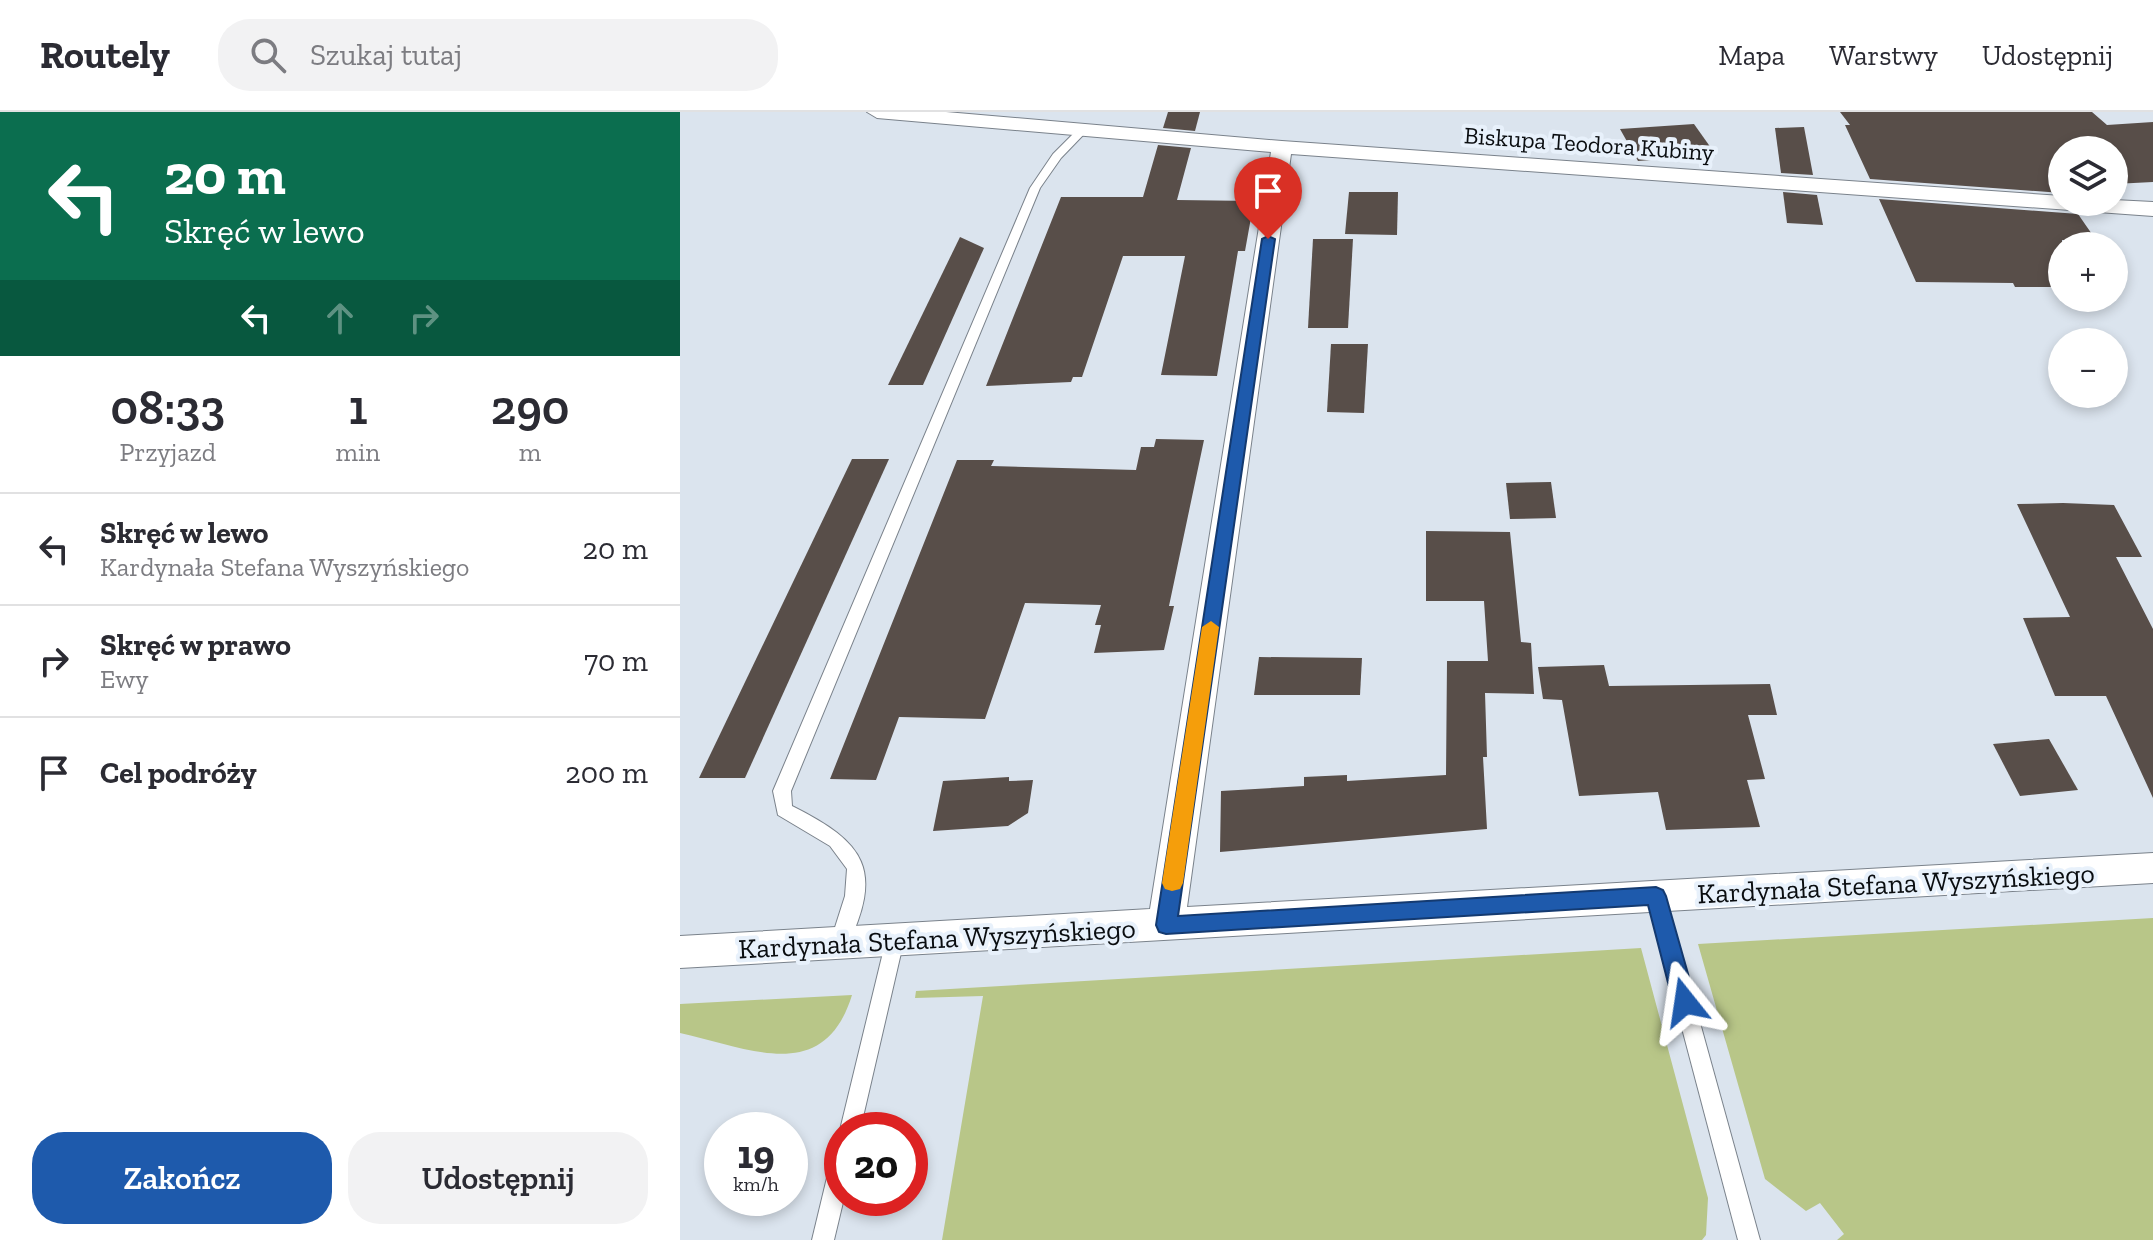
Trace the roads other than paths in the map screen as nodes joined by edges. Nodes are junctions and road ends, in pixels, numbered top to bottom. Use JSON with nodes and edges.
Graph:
{"nodes":[{"id":1,"x":877,"y":112,"type":"edge"},
{"id":2,"x":1083,"y":130,"type":"junction"},
{"id":3,"x":1282,"y":147,"type":"junction"},
{"id":4,"x":2153,"y":209,"type":"edge"},
{"id":5,"x":2153,"y":868,"type":"edge"},
{"id":6,"x":1656,"y":896,"type":"junction"},
{"id":7,"x":1166,"y":925,"type":"junction"},
{"id":8,"x":895,"y":940,"type":"junction"},
{"id":9,"x":839,"y":943,"type":"junction"},
{"id":10,"x":680,"y":952,"type":"edge"},
{"id":11,"x":854,"y":1112,"type":"edge"},
{"id":12,"x":829,"y":1216,"type":"edge"},
{"id":13,"x":823,"y":1240,"type":"edge"},
{"id":14,"x":1749,"y":1240,"type":"edge"}],
"edges":[{"from":1,"to":2,"type":"street","name":"Biskupa Teodora Kubiny"},
{"from":2,"to":3,"type":"street","name":"Biskupa Teodora Kubiny"},
{"from":2,"to":9,"type":"lane"},
{"from":3,"to":4,"type":"street","name":"Biskupa Teodora Kubiny"},
{"from":3,"to":7,"type":"street"},
{"from":5,"to":6,"type":"street","name":"Kardynała Stefana Wyszyńskiego"},
{"from":6,"to":7,"type":"street","name":"Kardynała Stefana Wyszyńskiego"},
{"from":6,"to":14,"type":"lane"},
{"from":7,"to":8,"type":"street","name":"Kardynała Stefana Wyszyńskiego"},
{"from":8,"to":9,"type":"street","name":"Kardynała Stefana Wyszyńskiego"},
{"from":8,"to":11,"type":"lane"},
{"from":9,"to":10,"type":"street","name":"Kardynała Stefana Wyszyńskiego"},
{"from":12,"to":13,"type":"lane"}]}
